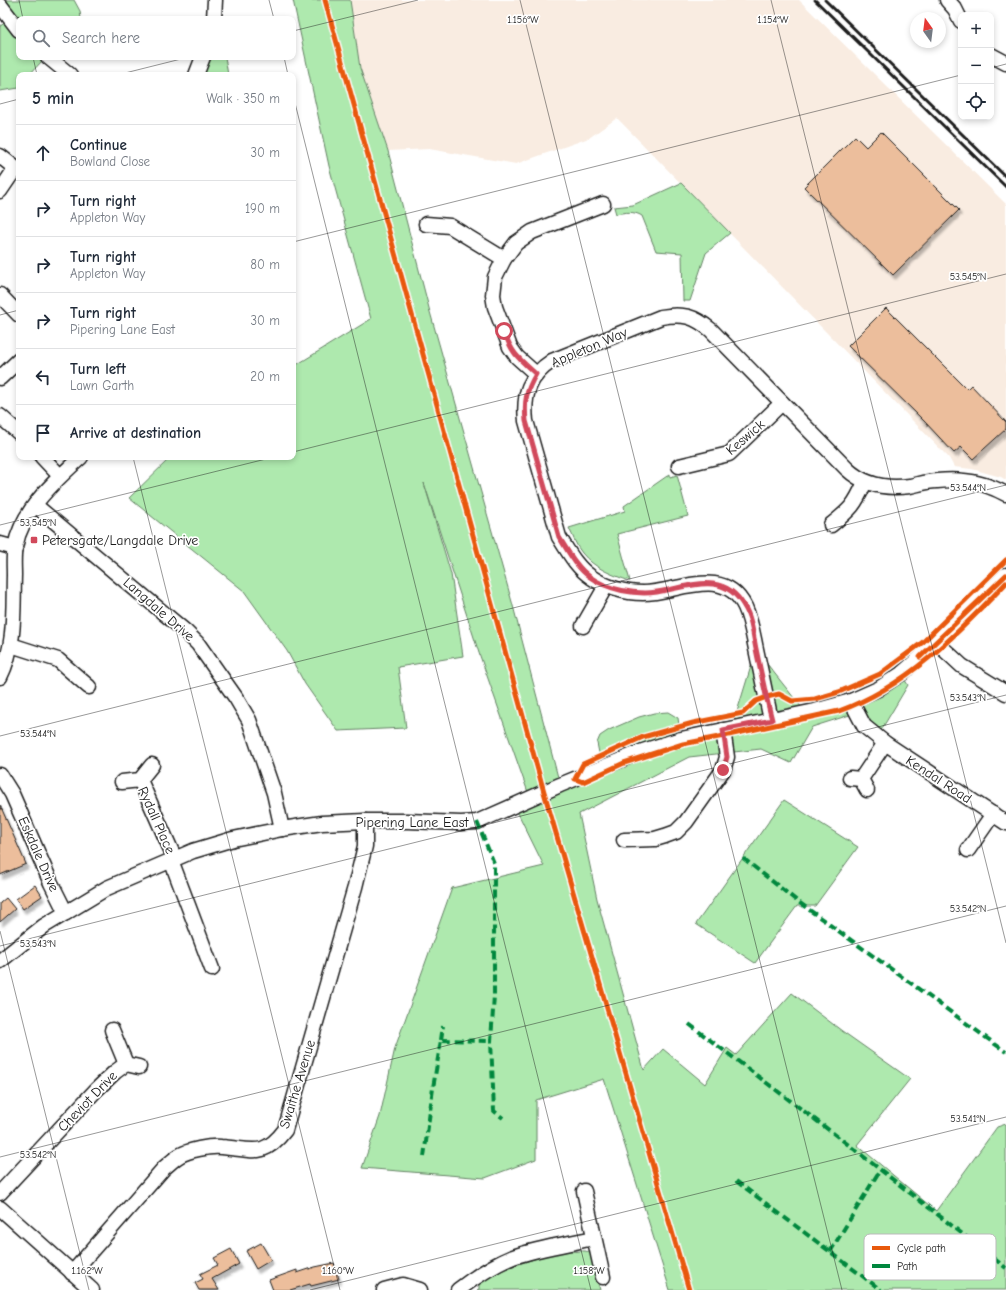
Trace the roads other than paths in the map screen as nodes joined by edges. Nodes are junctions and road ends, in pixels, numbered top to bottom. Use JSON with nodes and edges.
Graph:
{"nodes":[{"id":1,"x":215,"y":0,"type":"edge"},
{"id":2,"x":946,"y":0,"type":"edge"},
{"id":3,"x":0,"y":5,"type":"edge"},
{"id":4,"x":958,"y":15,"type":"edge"},
{"id":5,"x":214,"y":16,"type":"edge"},
{"id":6,"x":16,"y":26,"type":"edge"},
{"id":7,"x":994,"y":57,"type":"edge"},
{"id":8,"x":52,"y":60,"type":"edge"},
{"id":9,"x":201,"y":60,"type":"edge"},
{"id":10,"x":1006,"y":63,"type":"edge"},
{"id":11,"x":66,"y":72,"type":"edge"},
{"id":12,"x":197,"y":72,"type":"edge"},
{"id":13,"x":0,"y":156,"type":"edge"},
{"id":14,"x":16,"y":169,"type":"edge"},
{"id":15,"x":16,"y":171,"type":"edge"},
{"id":16,"x":0,"y":191,"type":"edge"},
{"id":17,"x":603,"y":204,"type":"dead end"},
{"id":18,"x":426,"y":224,"type":"dead end"},
{"id":19,"x":504,"y":258,"type":"junction"},
{"id":20,"x":0,"y":295,"type":"edge"},
{"id":21,"x":16,"y":312,"type":"edge"},
{"id":22,"x":16,"y":363,"type":"edge"},
{"id":23,"x":536,"y":374,"type":"junction"},
{"id":24,"x":0,"y":378,"type":"edge"},
{"id":25,"x":782,"y":403,"type":"junction"},
{"id":26,"x":0,"y":416,"type":"edge"},
{"id":27,"x":16,"y":430,"type":"edge"},
{"id":28,"x":45,"y":460,"type":"edge"},
{"id":29,"x":78,"y":460,"type":"edge"},
{"id":30,"x":679,"y":466,"type":"dead end"},
{"id":31,"x":60,"y":476,"type":"junction"},
{"id":32,"x":865,"y":482,"type":"junction"},
{"id":33,"x":1006,"y":494,"type":"edge"},
{"id":34,"x":35,"y":506,"type":"junction"},
{"id":35,"x":831,"y":525,"type":"dead end"},
{"id":36,"x":0,"y":544,"type":"edge"},
{"id":37,"x":15,"y":548,"type":"junction"},
{"id":38,"x":1006,"y":575,"type":"edge"},
{"id":39,"x":606,"y":586,"type":"junction"},
{"id":40,"x":582,"y":626,"type":"dead end"},
{"id":41,"x":936,"y":642,"type":"junction"},
{"id":42,"x":11,"y":644,"type":"junction"},
{"id":43,"x":0,"y":677,"type":"edge"},
{"id":44,"x":89,"y":688,"type":"dead end"},
{"id":45,"x":1006,"y":693,"type":"edge"},
{"id":46,"x":850,"y":701,"type":"junction"},
{"id":47,"x":772,"y":720,"type":"junction"},
{"id":48,"x":723,"y":730,"type":"junction"},
{"id":49,"x":885,"y":743,"type":"junction"},
{"id":50,"x":152,"y":765,"type":"dead end"},
{"id":51,"x":0,"y":775,"type":"edge"},
{"id":52,"x":140,"y":780,"type":"junction"},
{"id":53,"x":122,"y":782,"type":"dead end"},
{"id":54,"x":860,"y":782,"type":"dead end"},
{"id":55,"x":993,"y":814,"type":"junction"},
{"id":56,"x":365,"y":821,"type":"junction"},
{"id":57,"x":1006,"y":823,"type":"edge"},
{"id":58,"x":282,"y":829,"type":"junction"},
{"id":59,"x":624,"y":840,"type":"dead end"},
{"id":60,"x":966,"y":853,"type":"dead end"},
{"id":61,"x":173,"y":860,"type":"junction"},
{"id":62,"x":66,"y":913,"type":"junction"},
{"id":63,"x":0,"y":961,"type":"edge"},
{"id":64,"x":212,"y":969,"type":"dead end"},
{"id":65,"x":112,"y":1030,"type":"dead end"},
{"id":66,"x":584,"y":1191,"type":"dead end"},
{"id":67,"x":0,"y":1194,"type":"edge"},
{"id":68,"x":0,"y":1208,"type":"edge"},
{"id":69,"x":594,"y":1238,"type":"junction"},
{"id":70,"x":72,"y":1273,"type":"junction"},
{"id":71,"x":603,"y":1276,"type":"dead end"},
{"id":72,"x":92,"y":1290,"type":"edge"},
{"id":73,"x":384,"y":1290,"type":"edge"},
{"id":74,"x":420,"y":1290,"type":"edge"},
{"id":75,"x":458,"y":1290,"type":"edge"}],
"edges":[{"from":1,"to":5,"type":"street"},
{"from":2,"to":4,"type":"street"},
{"from":3,"to":6,"type":"street"},
{"from":7,"to":10,"type":"street"},
{"from":8,"to":11,"type":"street"},
{"from":9,"to":12,"type":"street"},
{"from":13,"to":14,"type":"street"},
{"from":15,"to":16,"type":"street"},
{"from":17,"to":19,"type":"street"},
{"from":18,"to":19,"type":"street"},
{"from":19,"to":23,"type":"street"},
{"from":20,"to":21,"type":"street"},
{"from":22,"to":24,"type":"street"},
{"from":23,"to":25,"type":"street","name":"Appleton Way"},
{"from":23,"to":39,"type":"street","name":"Appleton Way"},
{"from":25,"to":30,"type":"street","name":"Keswick"},
{"from":25,"to":32,"type":"street","name":"Appleton Way"},
{"from":26,"to":27,"type":"street"},
{"from":28,"to":31,"type":"street"},
{"from":29,"to":31,"type":"street"},
{"from":31,"to":34,"type":"street"},
{"from":32,"to":33,"type":"street","name":"Appleton Way"},
{"from":32,"to":35,"type":"street"},
{"from":34,"to":37,"type":"street"},
{"from":34,"to":58,"type":"street","name":"Langdale Drive"},
{"from":36,"to":37,"type":"street"},
{"from":37,"to":42,"type":"street"},
{"from":38,"to":41,"type":"street","name":"Pipering Lane East"},
{"from":39,"to":40,"type":"street"},
{"from":39,"to":47,"type":"street","name":"Appleton Way"},
{"from":41,"to":45,"type":"street"},
{"from":41,"to":46,"type":"street","name":"Pipering Lane East"},
{"from":42,"to":43,"type":"street"},
{"from":42,"to":44,"type":"street"},
{"from":46,"to":47,"type":"street","name":"Pipering Lane East"},
{"from":46,"to":49,"type":"street","name":"Kendal Road"},
{"from":47,"to":48,"type":"street","name":"Pipering Lane East"},
{"from":48,"to":56,"type":"street","name":"Pipering Lane East"},
{"from":48,"to":59,"type":"street"},
{"from":49,"to":54,"type":"street"},
{"from":49,"to":55,"type":"street","name":"Kendal Road"},
{"from":50,"to":52,"type":"street","name":"Rydall Place"},
{"from":51,"to":62,"type":"street","name":"Eskdale Drive"},
{"from":52,"to":53,"type":"street","name":"Rydall Place"},
{"from":52,"to":61,"type":"street","name":"Rydall Place"},
{"from":55,"to":57,"type":"street","name":"Kendal Road"},
{"from":55,"to":60,"type":"street"},
{"from":56,"to":58,"type":"street","name":"Pipering Lane East"},
{"from":56,"to":70,"type":"street","name":"Swaithe Avenue"},
{"from":58,"to":61,"type":"street","name":"Pipering Lane East"},
{"from":61,"to":62,"type":"street","name":"Pipering Lane East"},
{"from":61,"to":64,"type":"street","name":"Rydall Place"},
{"from":62,"to":63,"type":"street","name":"Pipering Lane East"},
{"from":65,"to":67,"type":"street","name":"Cheviot Drive"},
{"from":66,"to":69,"type":"street"},
{"from":68,"to":70,"type":"street"},
{"from":69,"to":71,"type":"street"},
{"from":69,"to":75,"type":"street"},
{"from":70,"to":72,"type":"street"},
{"from":73,"to":74,"type":"street"}]}
